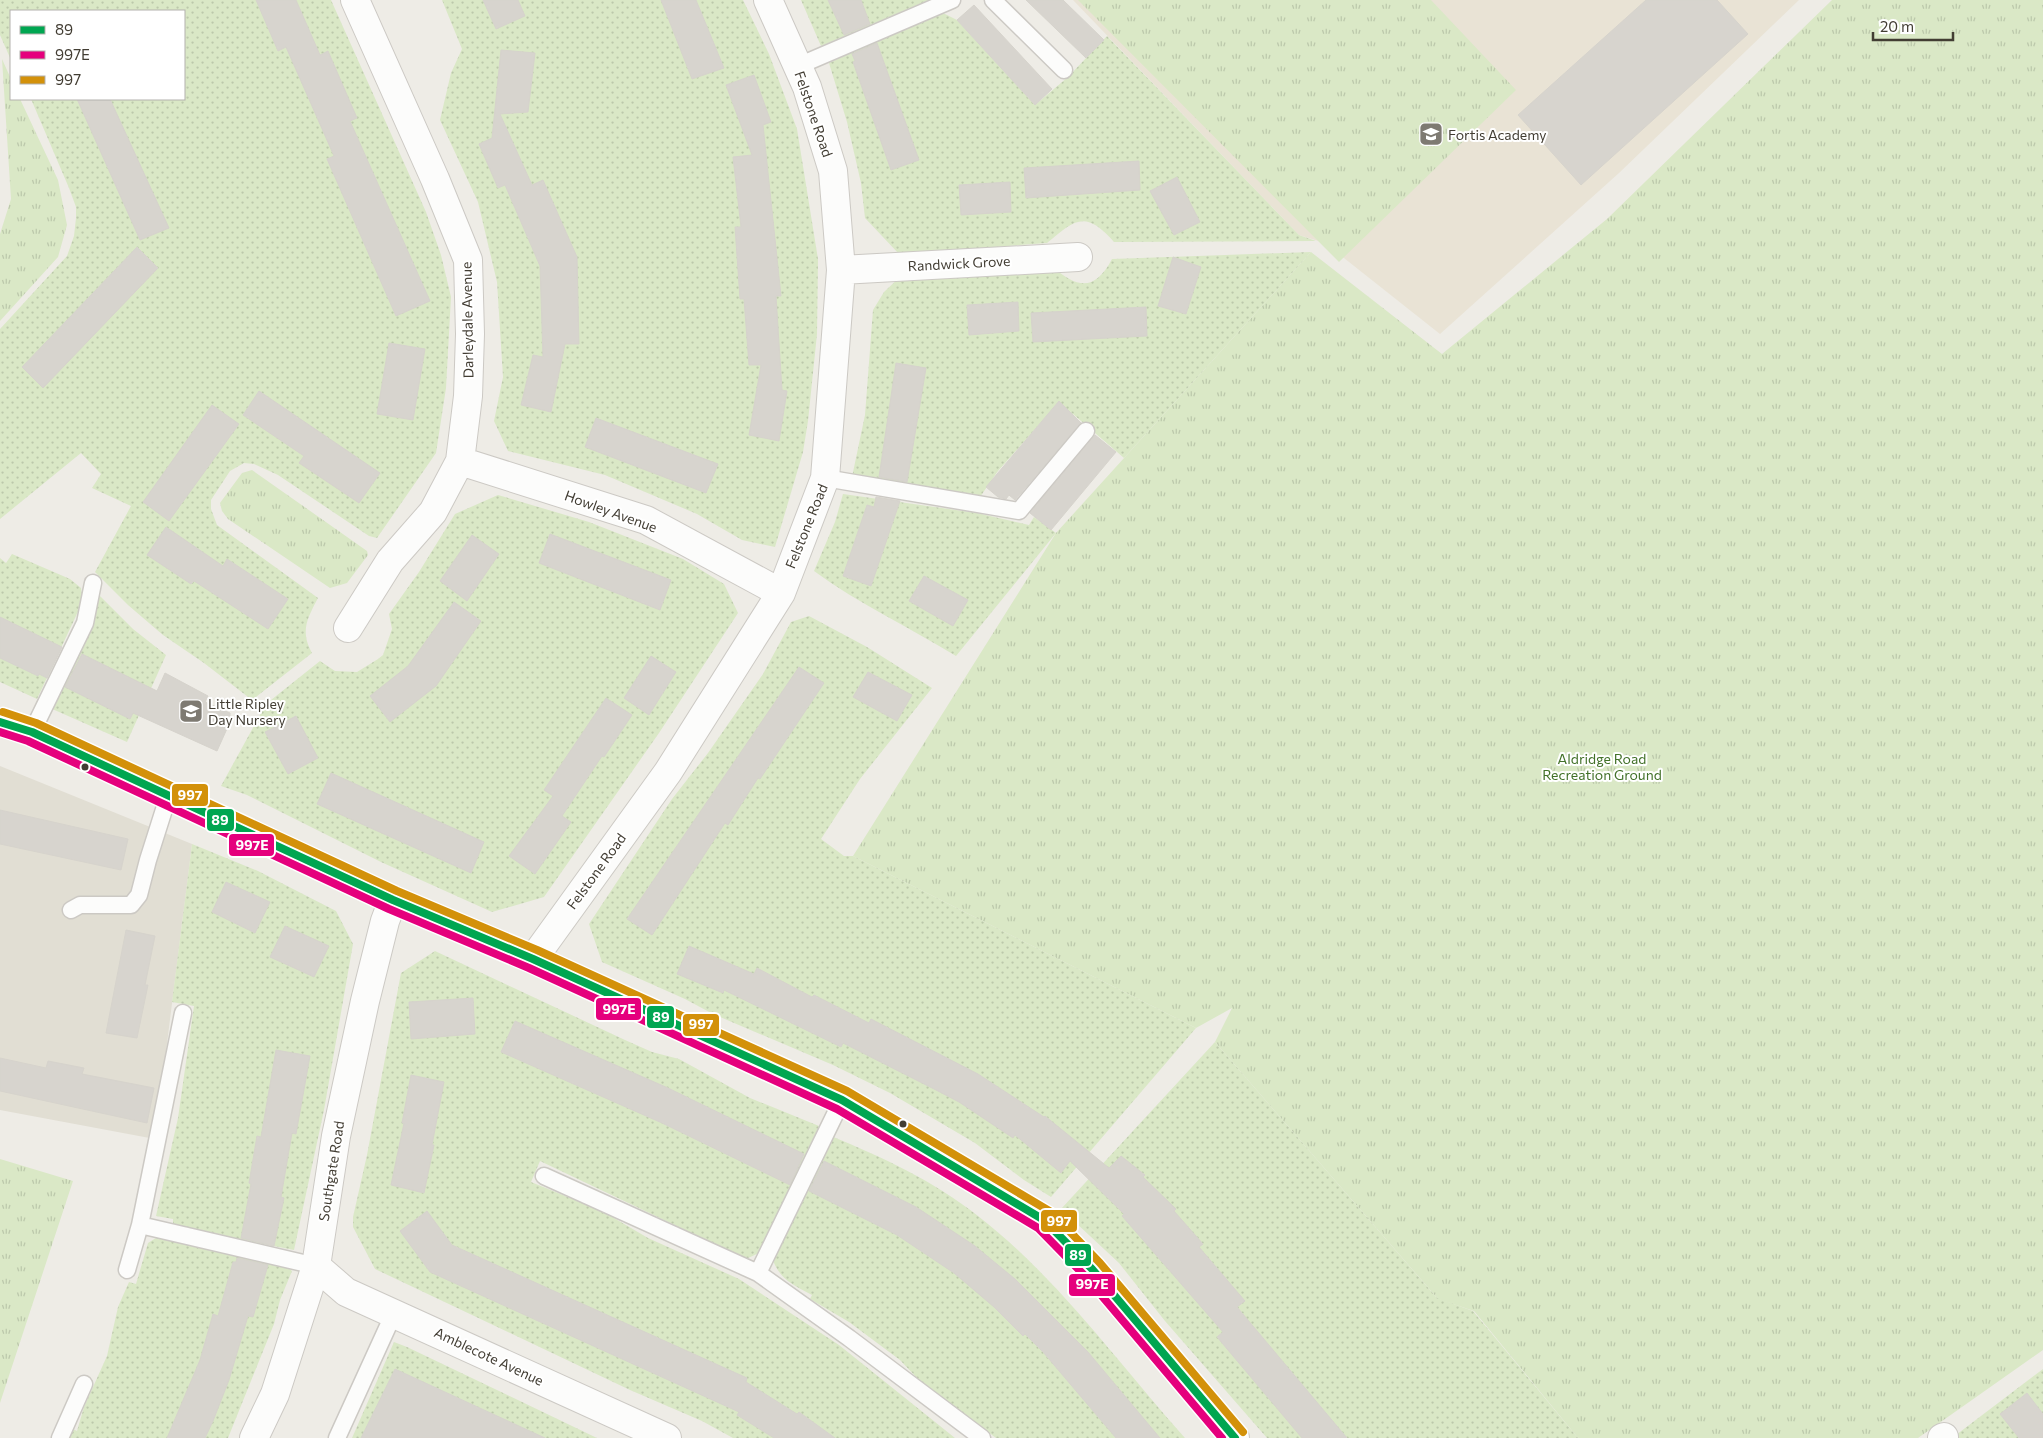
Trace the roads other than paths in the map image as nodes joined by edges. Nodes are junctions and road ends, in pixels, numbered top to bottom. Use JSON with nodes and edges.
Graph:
{"nodes":[{"id":1,"x":355,"y":0,"type":"edge"},
{"id":2,"x":768,"y":0,"type":"edge"},
{"id":3,"x":952,"y":0,"type":"edge"},
{"id":4,"x":993,"y":0,"type":"edge"},
{"id":5,"x":798,"y":66,"type":"junction"},
{"id":6,"x":1064,"y":70,"type":"dead end"},
{"id":7,"x":1078,"y":257,"type":"dead end"},
{"id":8,"x":841,"y":270,"type":"junction"},
{"id":9,"x":1086,"y":431,"type":"dead end"},
{"id":10,"x":460,"y":461,"type":"junction"},
{"id":11,"x":825,"y":478,"type":"junction"},
{"id":12,"x":93,"y":583,"type":"dead end"},
{"id":13,"x":781,"y":593,"type":"junction"},
{"id":14,"x":348,"y":628,"type":"dead end"},
{"id":15,"x":0,"y":722,"type":"edge"},
{"id":16,"x":32,"y":732,"type":"junction"},
{"id":17,"x":168,"y":796,"type":"junction"},
{"id":18,"x":393,"y":900,"type":"junction"},
{"id":19,"x":71,"y":910,"type":"dead end"},
{"id":20,"x":533,"y":959,"type":"junction"},
{"id":21,"x":183,"y":1013,"type":"dead end"},
{"id":22,"x":842,"y":1100,"type":"junction"},
{"id":23,"x":544,"y":1176,"type":"dead end"},
{"id":24,"x":140,"y":1225,"type":"junction"},
{"id":25,"x":316,"y":1266,"type":"junction"},
{"id":26,"x":127,"y":1270,"type":"dead end"},
{"id":27,"x":758,"y":1274,"type":"junction"},
{"id":28,"x":394,"y":1313,"type":"junction"},
{"id":29,"x":84,"y":1384,"type":"dead end"},
{"id":30,"x":60,"y":1438,"type":"edge"},
{"id":31,"x":254,"y":1438,"type":"edge"},
{"id":32,"x":338,"y":1438,"type":"edge"},
{"id":33,"x":667,"y":1438,"type":"edge"},
{"id":34,"x":982,"y":1438,"type":"edge"},
{"id":35,"x":1235,"y":1438,"type":"edge"}],
"edges":[{"from":1,"to":10,"type":"street","name":"Darleydale Avenue"},
{"from":2,"to":5,"type":"street","name":"Felstone Road"},
{"from":3,"to":5,"type":"lane"},
{"from":4,"to":6,"type":"lane"},
{"from":5,"to":8,"type":"street","name":"Felstone Road"},
{"from":7,"to":8,"type":"street","name":"Randwick Grove"},
{"from":8,"to":11,"type":"street","name":"Felstone Road"},
{"from":9,"to":11,"type":"lane"},
{"from":10,"to":13,"type":"street","name":"Howley Avenue"},
{"from":10,"to":14,"type":"street","name":"Darleydale Avenue"},
{"from":11,"to":13,"type":"street","name":"Felstone Road"},
{"from":12,"to":16,"type":"lane"},
{"from":13,"to":20,"type":"street","name":"Felstone Road"},
{"from":15,"to":16,"type":"street"},
{"from":16,"to":17,"type":"street"},
{"from":17,"to":18,"type":"street"},
{"from":17,"to":19,"type":"lane"},
{"from":18,"to":20,"type":"street"},
{"from":18,"to":25,"type":"street","name":"Southgate Road"},
{"from":20,"to":22,"type":"street"},
{"from":21,"to":24,"type":"lane"},
{"from":22,"to":27,"type":"lane"},
{"from":22,"to":35,"type":"street"},
{"from":23,"to":27,"type":"lane"},
{"from":24,"to":25,"type":"lane"},
{"from":24,"to":26,"type":"lane"},
{"from":25,"to":28,"type":"street","name":"Amblecote Avenue"},
{"from":25,"to":31,"type":"street","name":"Southgate Road"},
{"from":27,"to":34,"type":"lane"},
{"from":28,"to":32,"type":"lane"},
{"from":28,"to":33,"type":"street","name":"Amblecote Avenue"},
{"from":29,"to":30,"type":"lane"}]}
